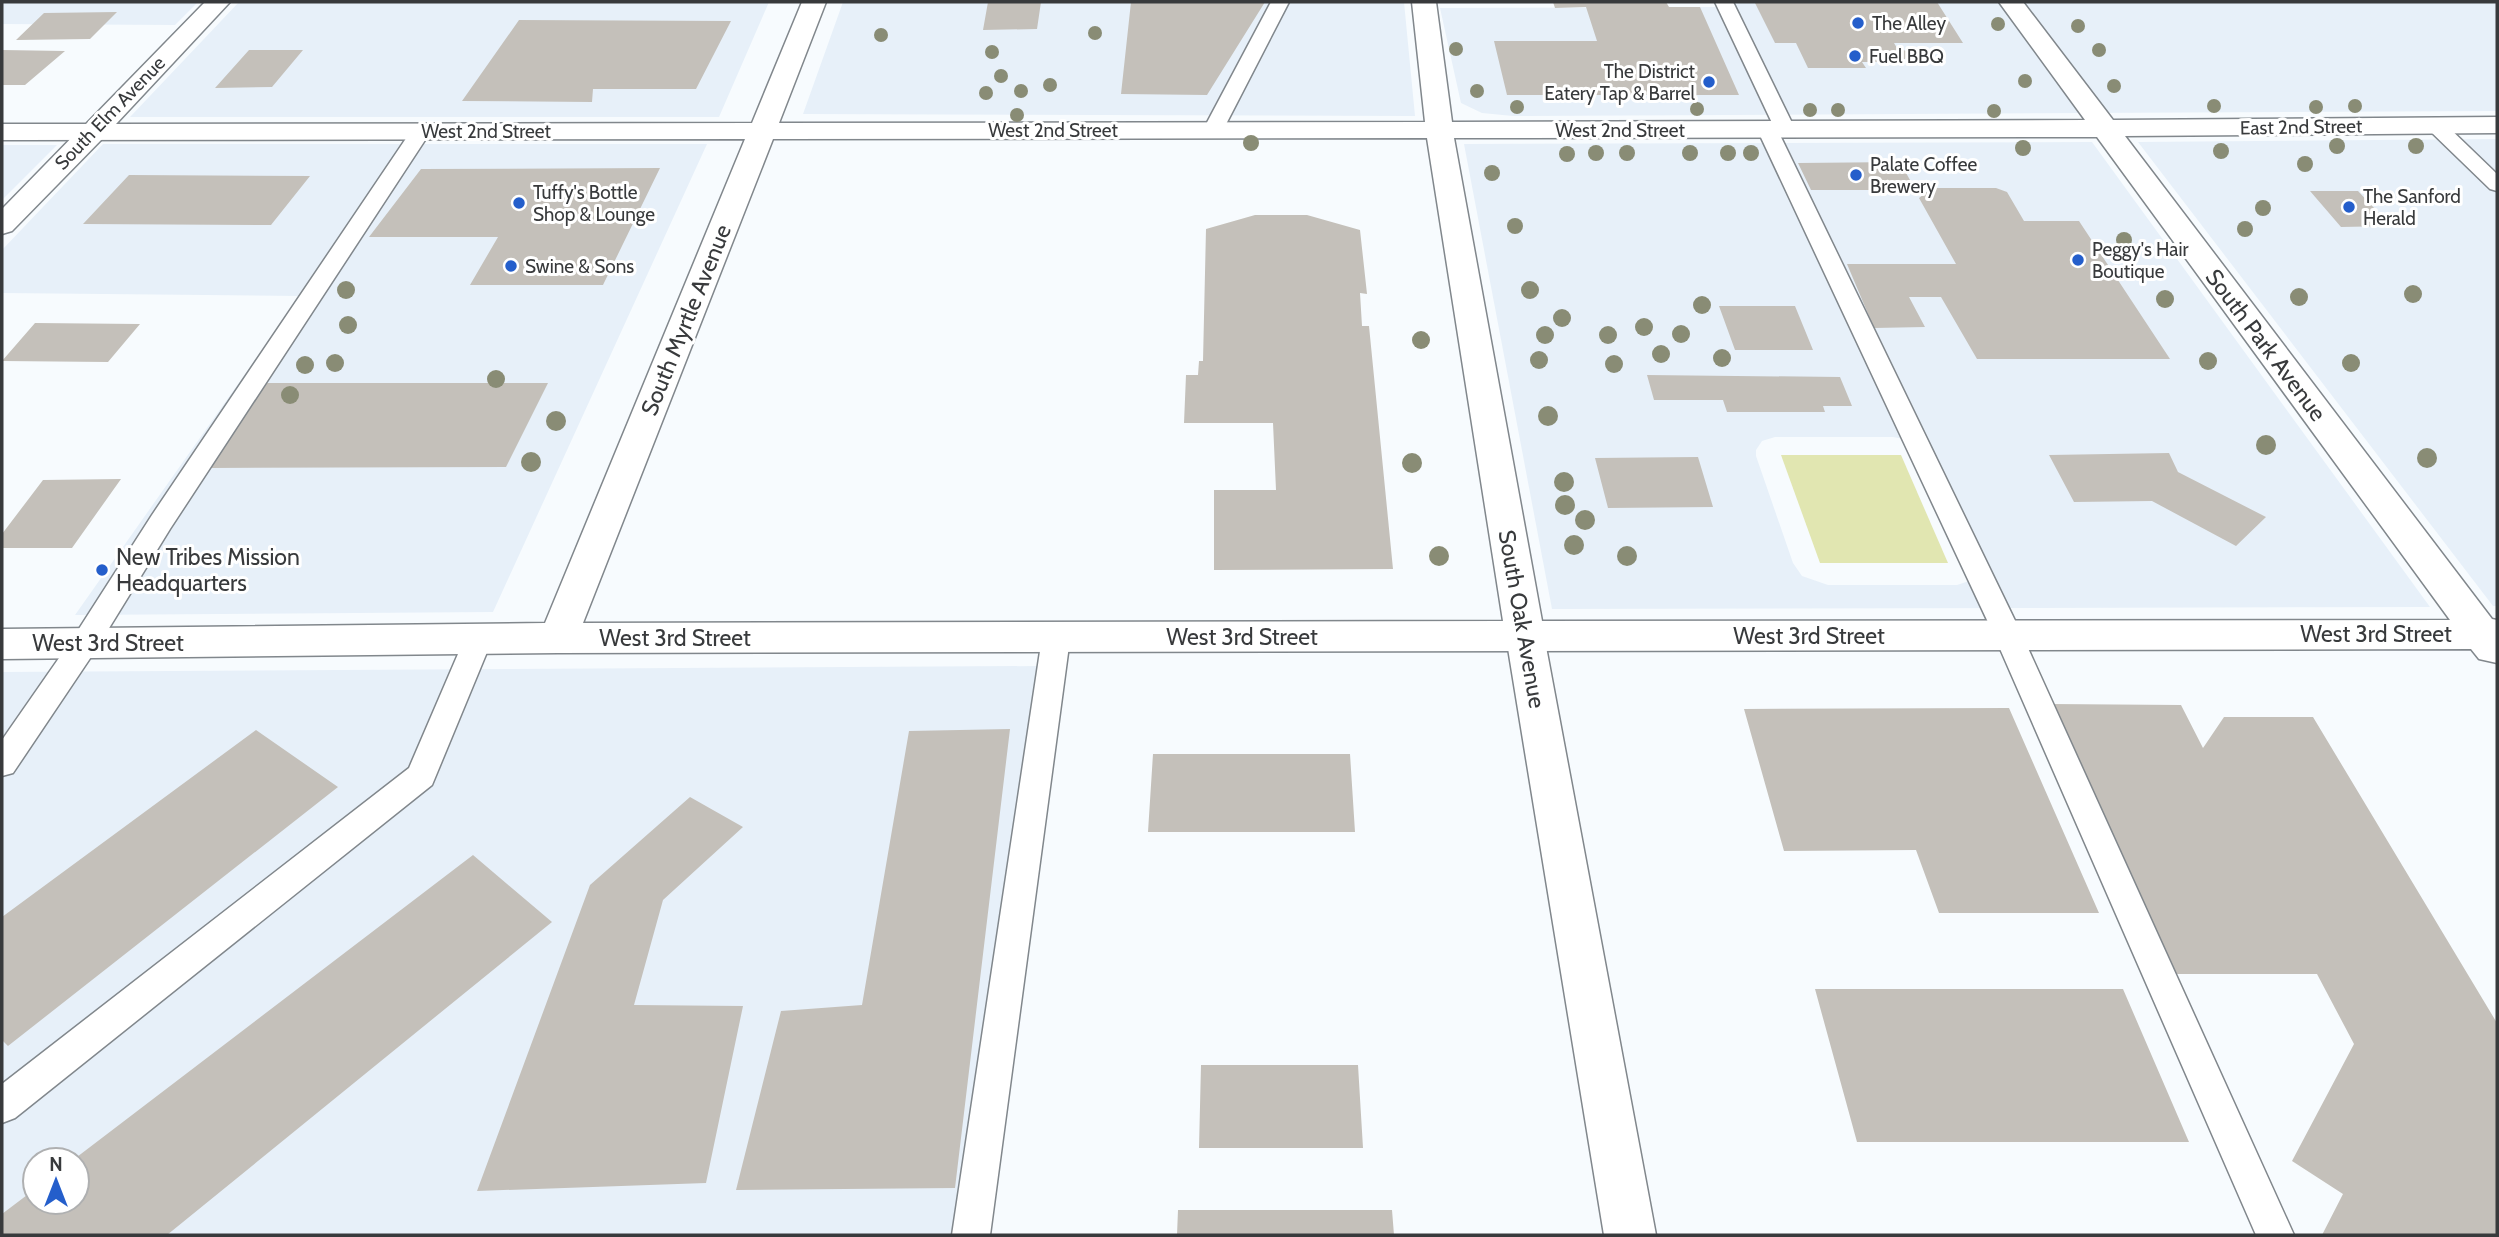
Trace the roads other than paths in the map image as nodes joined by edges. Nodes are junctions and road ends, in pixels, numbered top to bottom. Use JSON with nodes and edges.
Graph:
{"nodes":[{"id":1,"x":218,"y":2,"type":"edge"},
{"id":2,"x":814,"y":2,"type":"edge"},
{"id":3,"x":1280,"y":2,"type":"edge"},
{"id":4,"x":1424,"y":2,"type":"edge"},
{"id":5,"x":1724,"y":2,"type":"edge"},
{"id":6,"x":2011,"y":2,"type":"edge"},
{"id":7,"x":2497,"y":125,"type":"edge"},
{"id":8,"x":2436,"y":126,"type":"junction"},
{"id":9,"x":2105,"y":128,"type":"junction"},
{"id":10,"x":1776,"y":129,"type":"junction"},
{"id":11,"x":1213,"y":130,"type":"junction"},
{"id":12,"x":1439,"y":130,"type":"junction"},
{"id":13,"x":94,"y":131,"type":"junction"},
{"id":14,"x":421,"y":131,"type":"junction"},
{"id":15,"x":762,"y":131,"type":"junction"},
{"id":16,"x":2,"y":132,"type":"edge"},
{"id":17,"x":2497,"y":185,"type":"edge"},
{"id":18,"x":2,"y":225,"type":"edge"},
{"id":19,"x":2008,"y":635,"type":"junction"},
{"id":20,"x":1525,"y":636,"type":"junction"},
{"id":21,"x":558,"y":638,"type":"junction"},
{"id":22,"x":1056,"y":638,"type":"junction"},
{"id":23,"x":478,"y":640,"type":"junction"},
{"id":24,"x":2492,"y":641,"type":"edge"},
{"id":25,"x":2,"y":643,"type":"edge"},
{"id":26,"x":85,"y":643,"type":"junction"},
{"id":27,"x":2,"y":764,"type":"edge"},
{"id":28,"x":2,"y":1106,"type":"edge"},
{"id":29,"x":971,"y":1235,"type":"edge"},
{"id":30,"x":1630,"y":1235,"type":"edge"},
{"id":31,"x":2275,"y":1235,"type":"edge"}],
"edges":[{"from":1,"to":13,"type":"street","name":"South Elm Avenue"},
{"from":2,"to":15,"type":"street","name":"South Myrtle Avenue"},
{"from":3,"to":11,"type":"lane"},
{"from":4,"to":12,"type":"street","name":"South Oak Avenue"},
{"from":5,"to":10,"type":"lane"},
{"from":6,"to":9,"type":"street","name":"South Park Avenue"},
{"from":7,"to":8,"type":"street","name":"East 2nd Street"},
{"from":8,"to":9,"type":"street","name":"East 2nd Street"},
{"from":8,"to":17,"type":"lane"},
{"from":9,"to":10,"type":"street","name":"West 2nd Street"},
{"from":9,"to":24,"type":"street","name":"South Park Avenue"},
{"from":10,"to":12,"type":"street","name":"West 2nd Street"},
{"from":10,"to":19,"type":"lane"},
{"from":11,"to":12,"type":"street","name":"West 2nd Street"},
{"from":11,"to":15,"type":"street","name":"West 2nd Street"},
{"from":12,"to":20,"type":"street","name":"South Oak Avenue"},
{"from":13,"to":14,"type":"street","name":"West 2nd Street"},
{"from":13,"to":16,"type":"street","name":"West 2nd Street"},
{"from":13,"to":18,"type":"street","name":"South Elm Avenue"},
{"from":14,"to":15,"type":"street","name":"West 2nd Street"},
{"from":14,"to":26,"type":"lane"},
{"from":15,"to":21,"type":"street","name":"South Myrtle Avenue"},
{"from":19,"to":20,"type":"street","name":"West 3rd Street"},
{"from":19,"to":24,"type":"street","name":"West 3rd Street"},
{"from":19,"to":31,"type":"lane"},
{"from":20,"to":22,"type":"street","name":"West 3rd Street"},
{"from":20,"to":30,"type":"street","name":"South Oak Avenue"},
{"from":21,"to":22,"type":"street","name":"West 3rd Street"},
{"from":21,"to":23,"type":"street","name":"West 3rd Street"},
{"from":22,"to":29,"type":"lane"},
{"from":23,"to":26,"type":"street","name":"West 3rd Street"},
{"from":23,"to":28,"type":"lane"},
{"from":25,"to":26,"type":"street","name":"West 3rd Street"},
{"from":26,"to":27,"type":"lane"}]}
